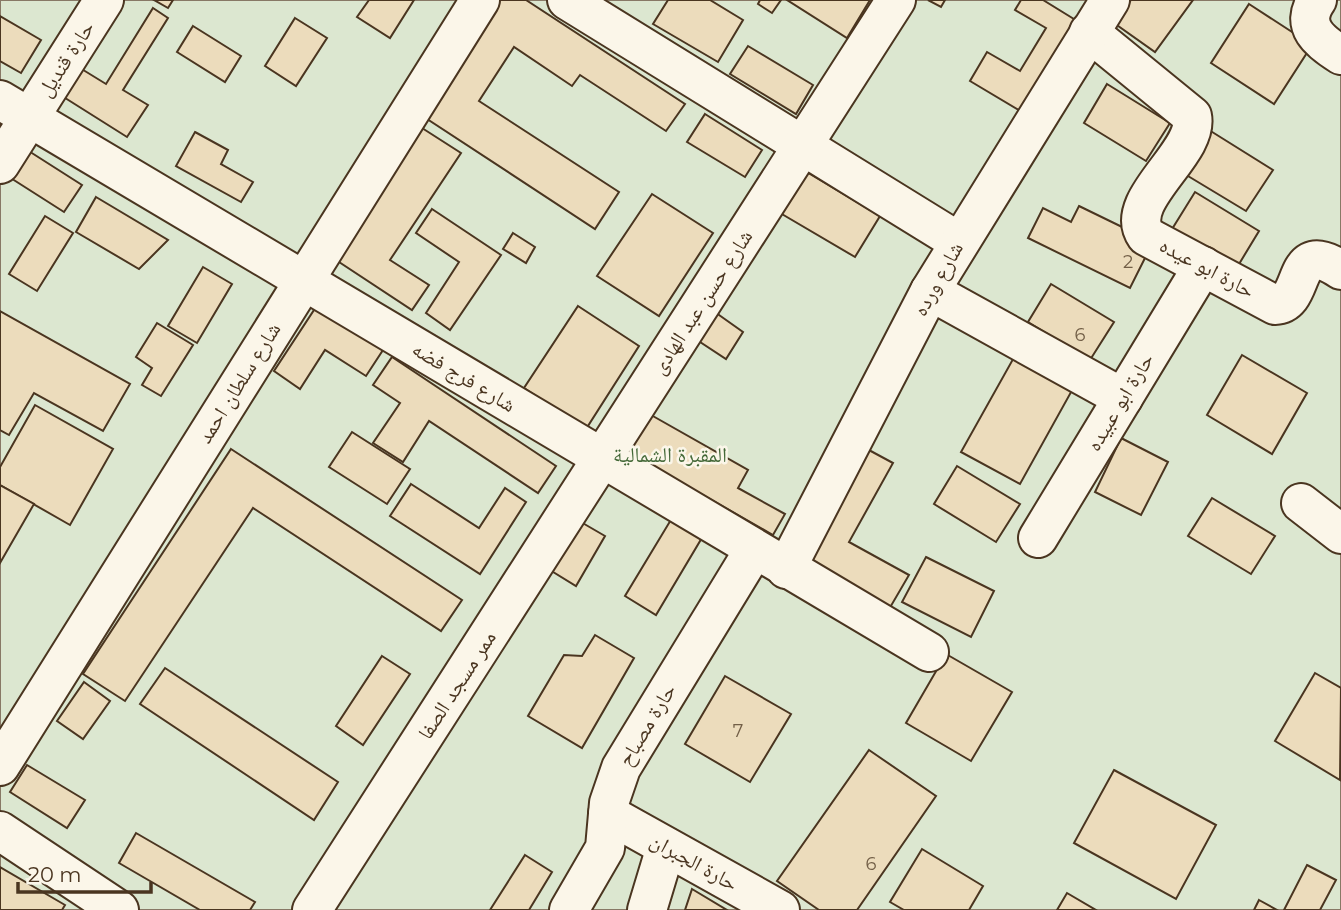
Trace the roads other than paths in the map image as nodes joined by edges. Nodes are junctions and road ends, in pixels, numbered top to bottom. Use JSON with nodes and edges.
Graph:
{"nodes":[{"id":1,"x":104,"y":0,"type":"edge"},
{"id":2,"x":480,"y":0,"type":"edge"},
{"id":3,"x":567,"y":0,"type":"edge"},
{"id":4,"x":895,"y":0,"type":"edge"},
{"id":5,"x":1317,"y":0,"type":"edge"},
{"id":6,"x":1095,"y":11,"type":"edge"},
{"id":7,"x":1341,"y":55,"type":"edge"},
{"id":8,"x":14,"y":109,"type":"edge"},
{"id":9,"x":802,"y":145,"type":"junction"},
{"id":10,"x":0,"y":163,"type":"edge"},
{"id":11,"x":959,"y":242,"type":"junction"},
{"id":12,"x":1203,"y":266,"type":"junction"},
{"id":13,"x":1341,"y":270,"type":"edge"},
{"id":14,"x":302,"y":281,"type":"junction"},
{"id":15,"x":930,"y":291,"type":"junction"},
{"id":16,"x":1123,"y":398,"type":"junction"},
{"id":17,"x":602,"y":459,"type":"junction"},
{"id":18,"x":1301,"y":503,"type":"dead end"},
{"id":19,"x":1341,"y":534,"type":"edge"},
{"id":20,"x":1038,"y":538,"type":"dead end"},
{"id":21,"x":770,"y":560,"type":"junction"},
{"id":22,"x":929,"y":652,"type":"dead end"},
{"id":23,"x":0,"y":766,"type":"edge"},
{"id":24,"x":608,"y":814,"type":"junction"},
{"id":25,"x":0,"y":831,"type":"edge"},
{"id":26,"x":666,"y":847,"type":"junction"},
{"id":27,"x":118,"y":910,"type":"edge"},
{"id":28,"x":312,"y":910,"type":"edge"},
{"id":29,"x":569,"y":910,"type":"edge"},
{"id":30,"x":647,"y":910,"type":"edge"},
{"id":31,"x":780,"y":910,"type":"edge"}],
"edges":[{"from":1,"to":8,"type":"street","name":"حارة قنديل"},
{"from":2,"to":14,"type":"street","name":"شارع سلطان احمد"},
{"from":3,"to":9,"type":"street"},
{"from":4,"to":9,"type":"street","name":"شارع حسن عبد الهادى"},
{"from":5,"to":7,"type":"street"},
{"from":6,"to":11,"type":"street","name":"شارع ورده"},
{"from":6,"to":12,"type":"street","name":"حارة ابو عيده"},
{"from":8,"to":10,"type":"street","name":"حارة قنديل"},
{"from":8,"to":14,"type":"street","name":"شارع فرج فضه"},
{"from":9,"to":11,"type":"street"},
{"from":9,"to":17,"type":"street","name":"شارع حسن عبد الهادى"},
{"from":11,"to":15,"type":"street","name":"شارع ورده"},
{"from":12,"to":13,"type":"street","name":"حارة ابو عيده"},
{"from":12,"to":16,"type":"street","name":"حارة ابو عبيده"},
{"from":14,"to":17,"type":"street","name":"شارع فرج فضه"},
{"from":14,"to":23,"type":"street","name":"شارع سلطان احمد"},
{"from":15,"to":16,"type":"street"},
{"from":15,"to":21,"type":"street","name":"شارع ورده"},
{"from":16,"to":20,"type":"street","name":"حارة ابو عبيده"},
{"from":17,"to":21,"type":"street","name":"شارع فرج فضه"},
{"from":17,"to":28,"type":"street","name":"ممر مسجد الصفا"},
{"from":18,"to":19,"type":"street"},
{"from":21,"to":22,"type":"street","name":"شارع فرج فضه"},
{"from":21,"to":24,"type":"street","name":"حارة مصباح"},
{"from":24,"to":26,"type":"street","name":"حارة الجبران"},
{"from":24,"to":29,"type":"street","name":"حارة مصباح"},
{"from":25,"to":27,"type":"street"},
{"from":26,"to":30,"type":"street"},
{"from":26,"to":31,"type":"street","name":"حارة الجبران"}]}
